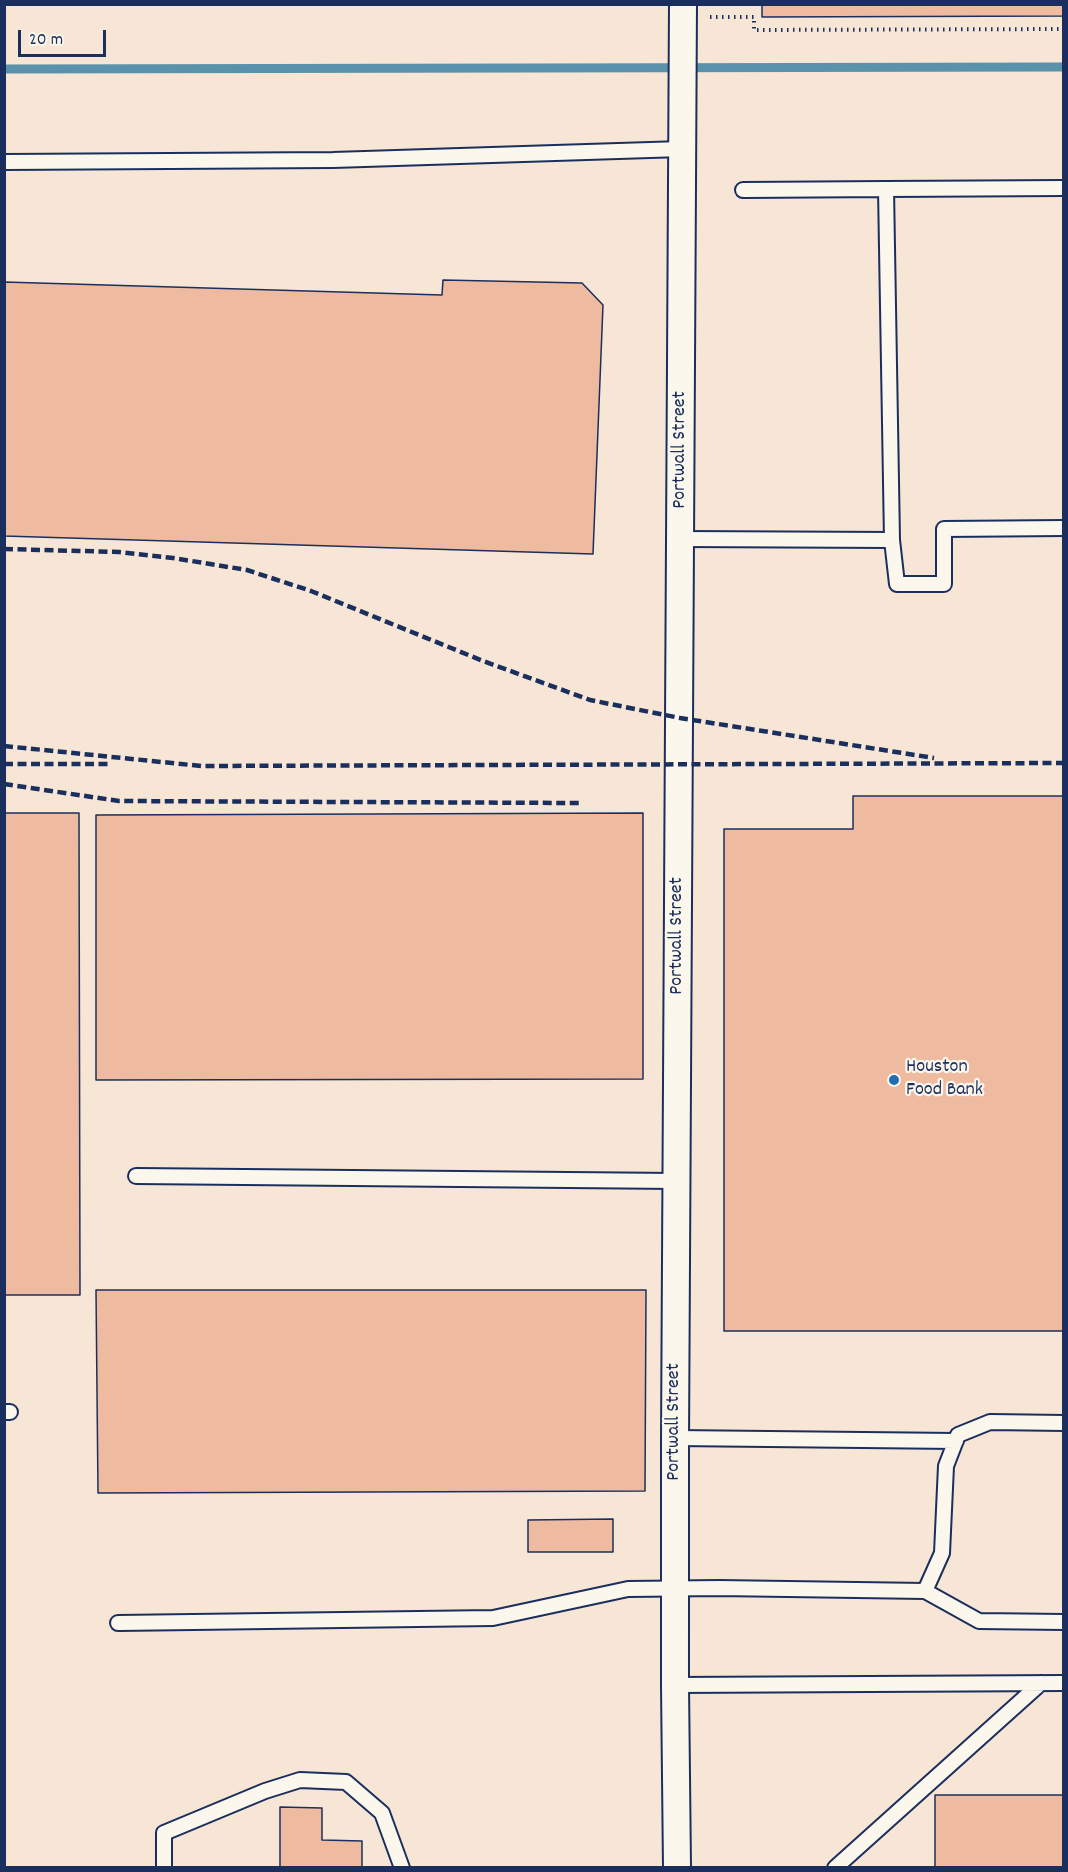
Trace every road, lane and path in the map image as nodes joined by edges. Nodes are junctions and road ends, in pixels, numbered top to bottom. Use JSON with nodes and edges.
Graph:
{"nodes":[{"id":1,"x":683,"y":10,"type":"edge"},
{"id":2,"x":1064,"y":29,"type":"edge"},
{"id":3,"x":682,"y":149,"type":"junction"},
{"id":4,"x":4,"y":162,"type":"edge"},
{"id":5,"x":1064,"y":188,"type":"edge"},
{"id":6,"x":886,"y":189,"type":"junction"},
{"id":7,"x":743,"y":190,"type":"dead end"},
{"id":8,"x":1064,"y":528,"type":"edge"},
{"id":9,"x":681,"y":539,"type":"junction"},
{"id":10,"x":892,"y":540,"type":"junction"},
{"id":11,"x":136,"y":1176,"type":"dead end"},
{"id":12,"x":676,"y":1181,"type":"junction"},
{"id":13,"x":1064,"y":1423,"type":"edge"},
{"id":14,"x":675,"y":1438,"type":"junction"},
{"id":15,"x":956,"y":1441,"type":"junction"},
{"id":16,"x":675,"y":1589,"type":"junction"},
{"id":17,"x":925,"y":1590,"type":"junction"},
{"id":18,"x":1064,"y":1622,"type":"edge"},
{"id":19,"x":118,"y":1623,"type":"dead end"},
{"id":20,"x":1041,"y":1683,"type":"junction"},
{"id":21,"x":1064,"y":1683,"type":"edge"},
{"id":22,"x":675,"y":1685,"type":"junction"},
{"id":23,"x":164,"y":1868,"type":"edge"},
{"id":24,"x":402,"y":1868,"type":"edge"},
{"id":25,"x":678,"y":1868,"type":"edge"},
{"id":26,"x":835,"y":1868,"type":"edge"}],
"edges":[{"from":1,"to":2,"type":"path"},
{"from":1,"to":3,"type":"street","name":"Portwall Street"},
{"from":3,"to":4,"type":"lane"},
{"from":3,"to":9,"type":"street","name":"Portwall Street"},
{"from":5,"to":6,"type":"lane"},
{"from":6,"to":7,"type":"lane"},
{"from":6,"to":10,"type":"lane"},
{"from":8,"to":10,"type":"lane"},
{"from":9,"to":10,"type":"lane"},
{"from":9,"to":12,"type":"street","name":"Portwall Street"},
{"from":11,"to":12,"type":"lane"},
{"from":12,"to":14,"type":"street","name":"Portwall Street"},
{"from":13,"to":15,"type":"lane"},
{"from":14,"to":15,"type":"lane"},
{"from":14,"to":16,"type":"street","name":"Portwall Street"},
{"from":15,"to":17,"type":"lane"},
{"from":16,"to":17,"type":"lane"},
{"from":16,"to":19,"type":"lane"},
{"from":16,"to":22,"type":"street","name":"Portwall Street"},
{"from":17,"to":18,"type":"lane"},
{"from":20,"to":21,"type":"lane"},
{"from":20,"to":22,"type":"lane"},
{"from":20,"to":26,"type":"lane"},
{"from":22,"to":25,"type":"street","name":"Portwall Street"},
{"from":23,"to":24,"type":"lane"}]}
